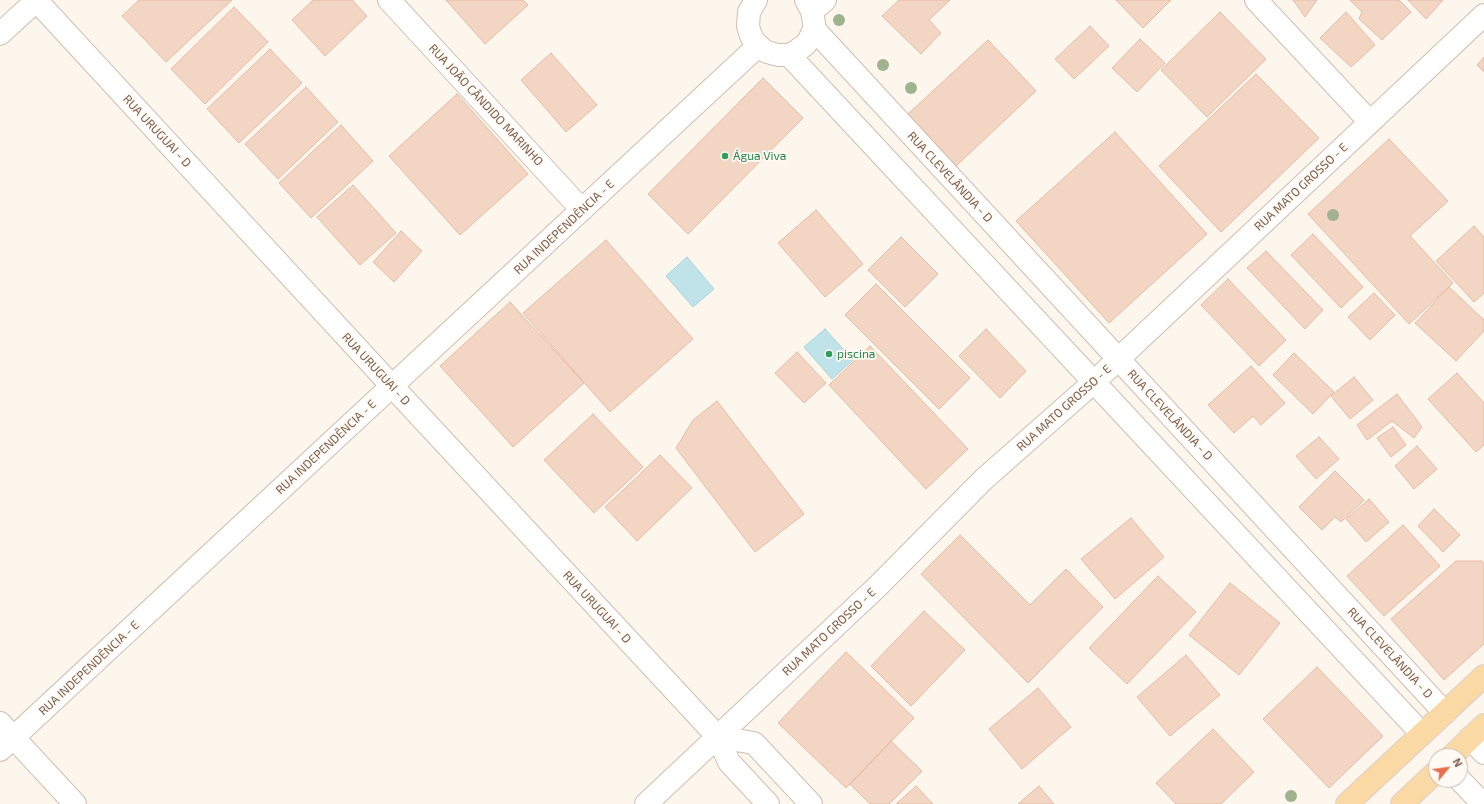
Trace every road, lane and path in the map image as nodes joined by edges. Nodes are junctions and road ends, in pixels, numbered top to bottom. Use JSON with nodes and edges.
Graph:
{"nodes":[{"id":1,"x":36,"y":0,"type":"edge"},
{"id":2,"x":389,"y":0,"type":"edge"},
{"id":3,"x":1256,"y":0,"type":"edge"},
{"id":4,"x":748,"y":4,"type":"edge"},
{"id":5,"x":814,"y":10,"type":"edge"},
{"id":6,"x":1484,"y":14,"type":"edge"},
{"id":7,"x":0,"y":34,"type":"edge"},
{"id":8,"x":758,"y":46,"type":"junction"},
{"id":9,"x":789,"y":54,"type":"junction"},
{"id":10,"x":1370,"y":122,"type":"junction"},
{"id":11,"x":930,"y":155,"type":"junction"},
{"id":12,"x":904,"y":178,"type":"junction"},
{"id":13,"x":582,"y":210,"type":"junction"},
{"id":14,"x":1118,"y":359,"type":"junction"},
{"id":15,"x":1094,"y":382,"type":"junction"},
{"id":16,"x":392,"y":386,"type":"junction"},
{"id":17,"x":1281,"y":535,"type":"junction"},
{"id":18,"x":1258,"y":557,"type":"junction"},
{"id":19,"x":1484,"y":676,"type":"edge"},
{"id":20,"x":1445,"y":713,"type":"junction"},
{"id":21,"x":1422,"y":734,"type":"junction"},
{"id":22,"x":5,"y":737,"type":"edge"},
{"id":23,"x":718,"y":737,"type":"junction"},
{"id":24,"x":1479,"y":739,"type":"edge"},
{"id":25,"x":1465,"y":748,"type":"edge"},
{"id":26,"x":1428,"y":780,"type":"edge"},
{"id":27,"x":1468,"y":788,"type":"edge"},
{"id":28,"x":75,"y":804,"type":"edge"},
{"id":29,"x":646,"y":804,"type":"edge"},
{"id":30,"x":768,"y":804,"type":"edge"},
{"id":31,"x":811,"y":804,"type":"edge"},
{"id":32,"x":1347,"y":804,"type":"edge"},
{"id":33,"x":1402,"y":804,"type":"edge"},
{"id":34,"x":1483,"y":804,"type":"edge"}],
"edges":[{"from":1,"to":7,"type":"street"},
{"from":1,"to":16,"type":"street","name":"RUA URUGUAI - D"},
{"from":2,"to":13,"type":"street","name":"RUA JOÃO CÂNDIDO MARINHO"},
{"from":3,"to":10,"type":"street"},
{"from":4,"to":8,"type":"street"},
{"from":5,"to":9,"type":"street"},
{"from":5,"to":11,"type":"street","name":"RUA CLEVELÂNDIA - D"},
{"from":6,"to":10,"type":"street","name":"RUA MATO GROSSO - E"},
{"from":8,"to":9,"type":"street"},
{"from":8,"to":13,"type":"street","name":"RUA INDEPENDÊNCIA - E"},
{"from":9,"to":12,"type":"street"},
{"from":10,"to":14,"type":"street","name":"RUA MATO GROSSO - E"},
{"from":11,"to":12,"type":"street"},
{"from":11,"to":14,"type":"street","name":"RUA CLEVELÂNDIA - D"},
{"from":12,"to":15,"type":"street"},
{"from":13,"to":16,"type":"street","name":"RUA INDEPENDÊNCIA - E"},
{"from":14,"to":15,"type":"street","name":"RUA MATO GROSSO - E"},
{"from":14,"to":17,"type":"street","name":"RUA CLEVELÂNDIA - D"},
{"from":15,"to":18,"type":"street"},
{"from":15,"to":23,"type":"street","name":"RUA MATO GROSSO - E"},
{"from":16,"to":22,"type":"street","name":"RUA INDEPENDÊNCIA - E"},
{"from":16,"to":23,"type":"street","name":"RUA URUGUAI - D"},
{"from":17,"to":18,"type":"street"},
{"from":17,"to":20,"type":"street","name":"RUA CLEVELÂNDIA - D"},
{"from":18,"to":21,"type":"street"},
{"from":19,"to":20,"type":"main road"},
{"from":20,"to":21,"type":"main road"},
{"from":21,"to":32,"type":"main road"},
{"from":22,"to":28,"type":"street"},
{"from":23,"to":29,"type":"street","name":"RUA MATO GROSSO - E"},
{"from":23,"to":30,"type":"street","name":"RUA URUGUAI - D"},
{"from":23,"to":31,"type":"street"},
{"from":24,"to":25,"type":"main road"},
{"from":26,"to":33,"type":"main road"},
{"from":27,"to":34,"type":"street"}]}
